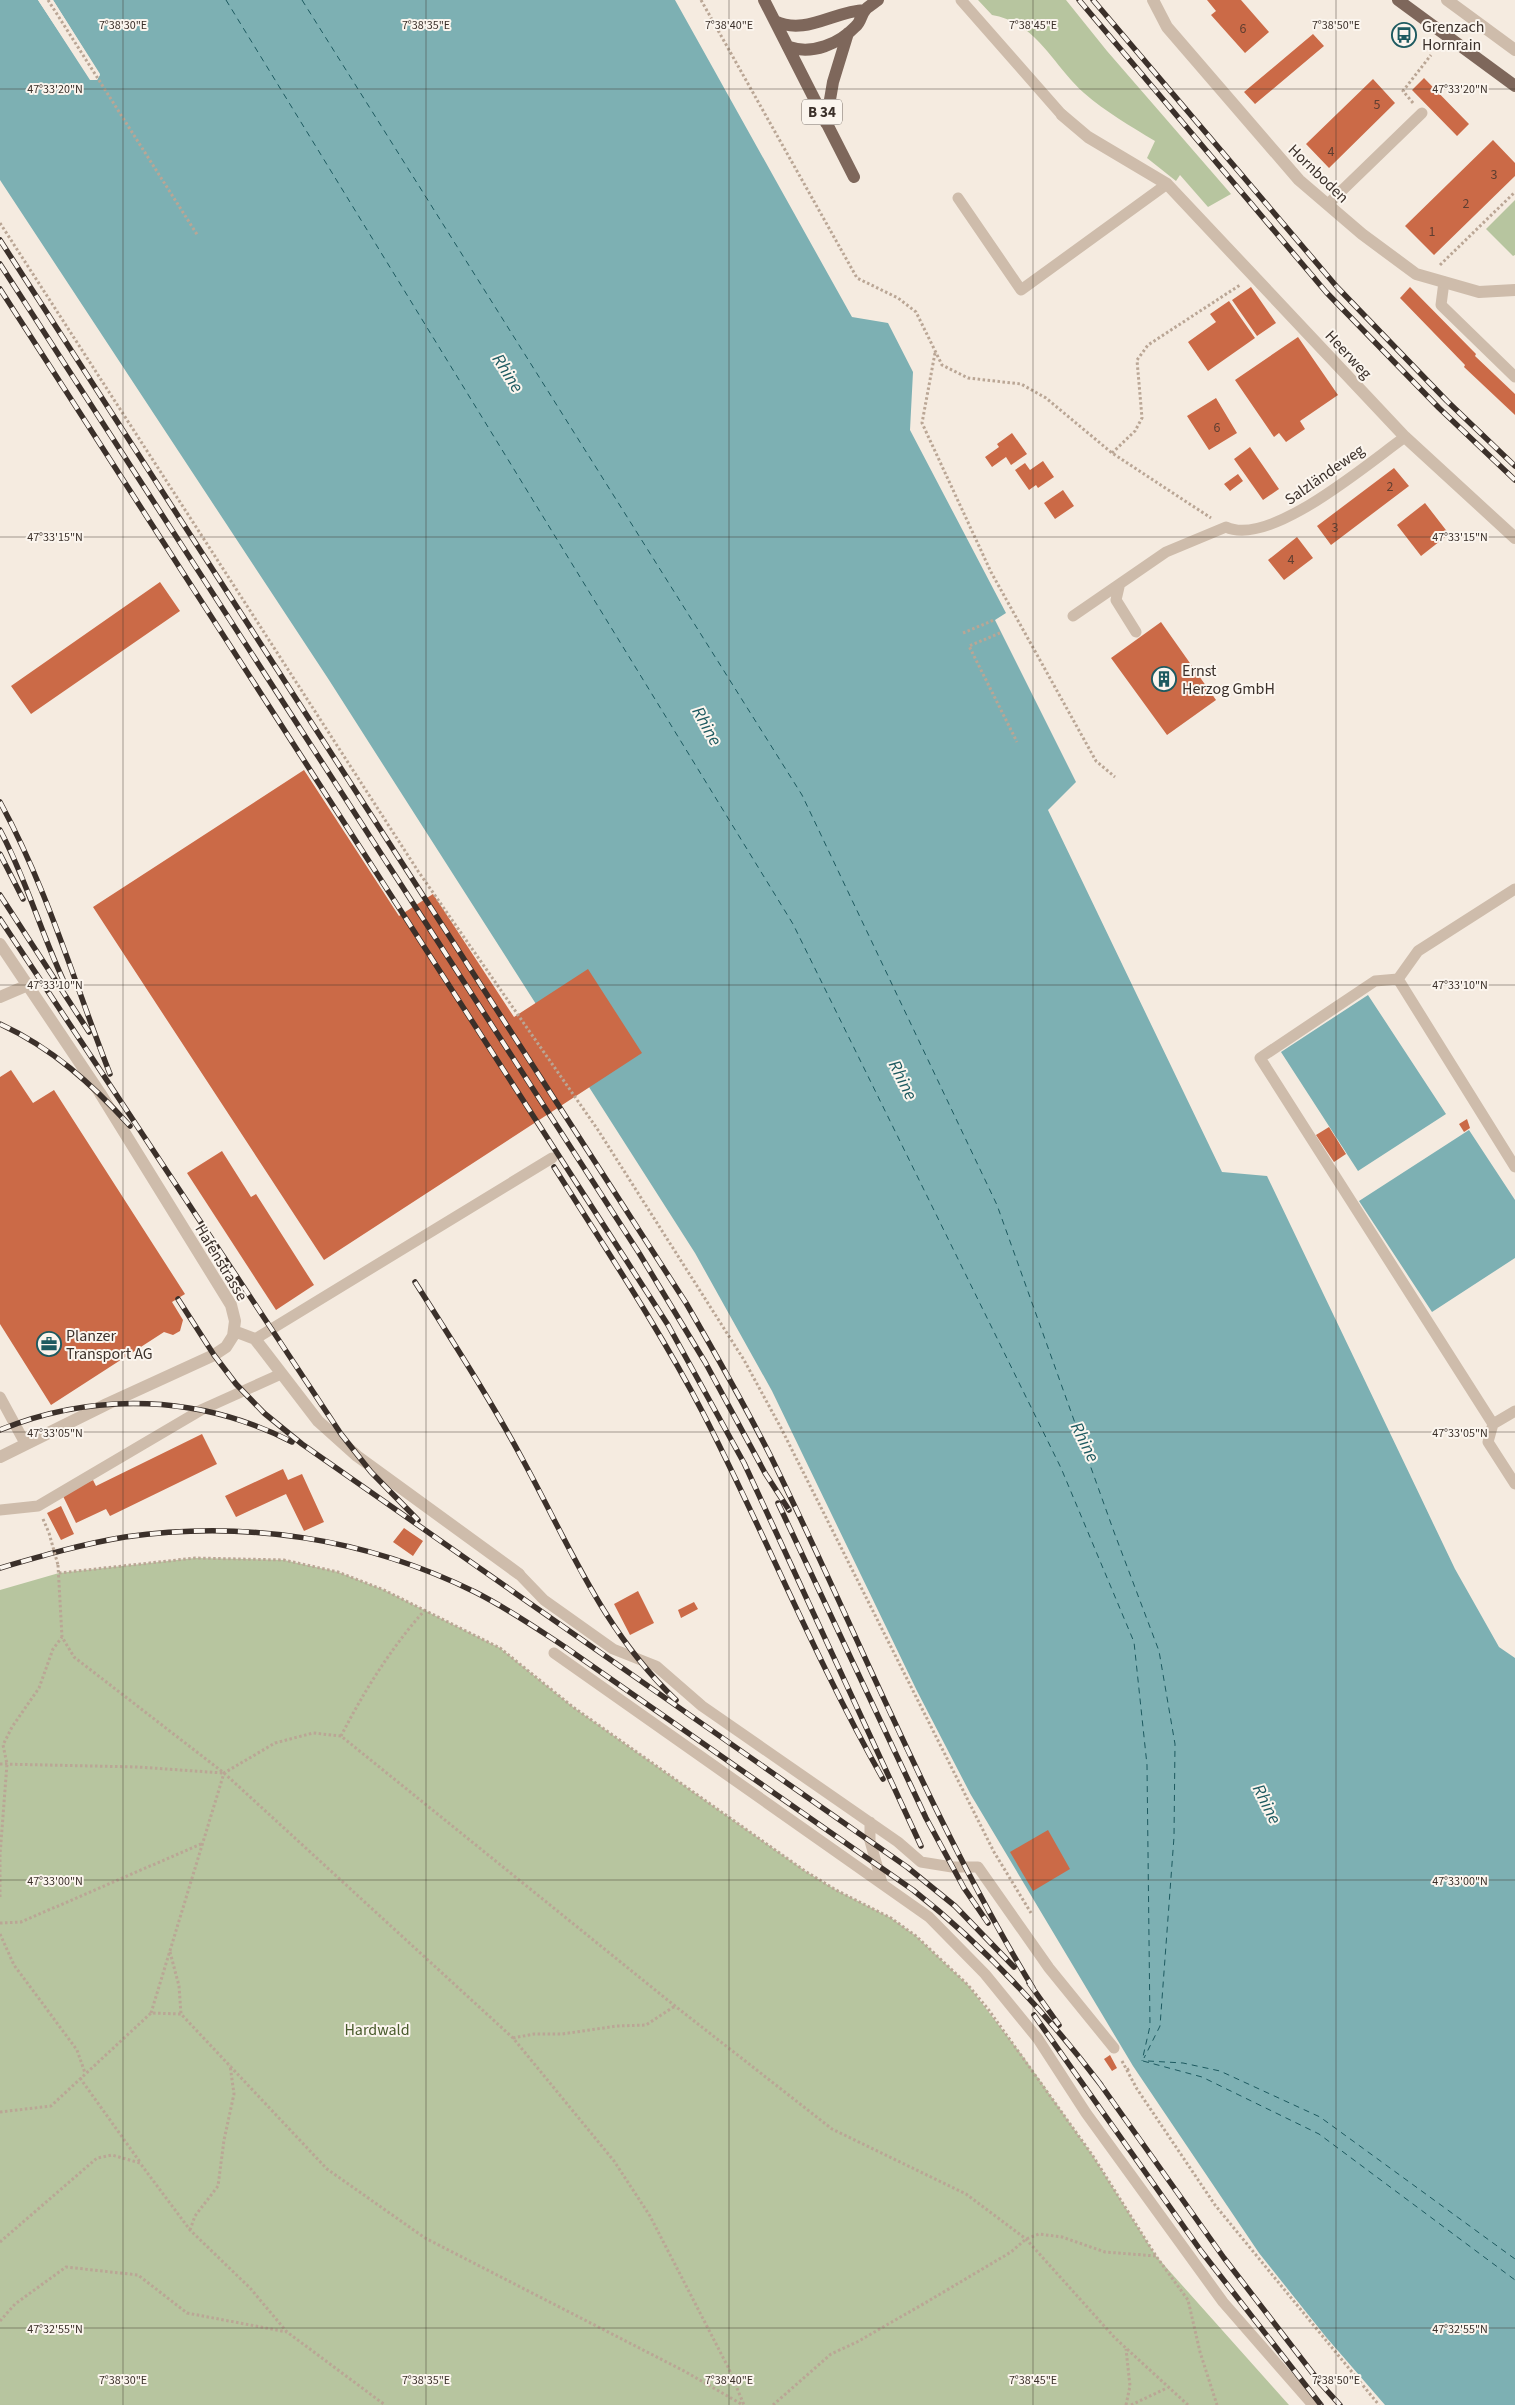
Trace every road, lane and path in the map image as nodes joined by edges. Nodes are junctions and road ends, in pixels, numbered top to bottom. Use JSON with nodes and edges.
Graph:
{"nodes":[{"id":1,"x":48,"y":0,"type":"edge"},
{"id":2,"x":701,"y":0,"type":"edge"},
{"id":3,"x":764,"y":0,"type":"edge"},
{"id":4,"x":878,"y":0,"type":"edge"},
{"id":5,"x":961,"y":0,"type":"edge"},
{"id":6,"x":1153,"y":0,"type":"edge"},
{"id":7,"x":1398,"y":0,"type":"edge"},
{"id":8,"x":1447,"y":0,"type":"edge"},
{"id":9,"x":865,"y":10,"type":"junction"},
{"id":10,"x":775,"y":21,"type":"junction"},
{"id":11,"x":848,"y":33,"type":"junction"},
{"id":12,"x":789,"y":47,"type":"junction"},
{"id":13,"x":1514,"y":49,"type":"edge"},
{"id":14,"x":1431,"y":55,"type":"dead end"},
{"id":15,"x":1515,"y":86,"type":"edge"},
{"id":16,"x":1422,"y":112,"type":"joint"},
{"id":17,"x":1062,"y":116,"type":"joint"},
{"id":18,"x":826,"y":122,"type":"junction"},
{"id":19,"x":854,"y":177,"type":"dead end"},
{"id":20,"x":1167,"y":184,"type":"junction"},
{"id":21,"x":1515,"y":192,"type":"edge"},
{"id":22,"x":958,"y":198,"type":"dead end"},
{"id":23,"x":1328,"y":204,"type":"junction"},
{"id":24,"x":0,"y":223,"type":"edge"},
{"id":25,"x":198,"y":236,"type":"dead end"},
{"id":26,"x":1254,"y":276,"type":"junction"},
{"id":27,"x":1438,"y":280,"type":"junction"},
{"id":28,"x":1515,"y":290,"type":"edge"},
{"id":29,"x":935,"y":352,"type":"junction"},
{"id":30,"x":1515,"y":377,"type":"edge"},
{"id":31,"x":1405,"y":437,"type":"junction"},
{"id":32,"x":1112,"y":453,"type":"junction"},
{"id":33,"x":1226,"y":527,"type":"junction"},
{"id":34,"x":1515,"y":538,"type":"edge"},
{"id":35,"x":1119,"y":587,"type":"junction"},
{"id":36,"x":1073,"y":616,"type":"dead end"},
{"id":37,"x":994,"y":620,"type":"dead end"},
{"id":38,"x":1136,"y":632,"type":"dead end"},
{"id":39,"x":962,"y":633,"type":"dead end"},
{"id":40,"x":1000,"y":633,"type":"dead end"},
{"id":41,"x":1017,"y":742,"type":"dead end"},
{"id":42,"x":1115,"y":777,"type":"dead end"},
{"id":43,"x":1515,"y":889,"type":"edge"},
{"id":44,"x":0,"y":944,"type":"edge"},
{"id":45,"x":1398,"y":979,"type":"junction"},
{"id":46,"x":28,"y":984,"type":"junction"},
{"id":47,"x":0,"y":997,"type":"edge"},
{"id":48,"x":552,"y":1158,"type":"dead end"},
{"id":49,"x":1515,"y":1167,"type":"edge"},
{"id":50,"x":234,"y":1331,"type":"junction"},
{"id":51,"x":254,"y":1339,"type":"junction"},
{"id":52,"x":281,"y":1374,"type":"junction"},
{"id":53,"x":0,"y":1397,"type":"edge"},
{"id":54,"x":1515,"y":1411,"type":"edge"},
{"id":55,"x":1493,"y":1424,"type":"junction"},
{"id":56,"x":25,"y":1443,"type":"junction"},
{"id":57,"x":0,"y":1457,"type":"edge"},
{"id":58,"x":1515,"y":1484,"type":"edge"},
{"id":59,"x":0,"y":1510,"type":"edge"},
{"id":60,"x":44,"y":1522,"type":"dead end"},
{"id":61,"x":59,"y":1573,"type":"junction"},
{"id":62,"x":519,"y":1574,"type":"joint"},
{"id":63,"x":426,"y":1610,"type":"junction"},
{"id":64,"x":62,"y":1637,"type":"junction"},
{"id":65,"x":554,"y":1653,"type":"dead end"},
{"id":66,"x":340,"y":1736,"type":"junction"},
{"id":67,"x":0,"y":1764,"type":"edge"},
{"id":68,"x":7,"y":1764,"type":"junction"},
{"id":69,"x":224,"y":1773,"type":"junction"},
{"id":70,"x":870,"y":1822,"type":"junction"},
{"id":71,"x":202,"y":1844,"type":"junction"},
{"id":72,"x":882,"y":1883,"type":"junction"},
{"id":73,"x":0,"y":1897,"type":"edge"},
{"id":74,"x":1034,"y":1917,"type":"dead end"},
{"id":75,"x":0,"y":1923,"type":"edge"},
{"id":76,"x":0,"y":1934,"type":"edge"},
{"id":77,"x":170,"y":1952,"type":"junction"},
{"id":78,"x":675,"y":2006,"type":"junction"},
{"id":79,"x":151,"y":2013,"type":"junction"},
{"id":80,"x":181,"y":2014,"type":"junction"},
{"id":81,"x":513,"y":2038,"type":"junction"},
{"id":82,"x":1114,"y":2048,"type":"joint"},
{"id":83,"x":230,"y":2064,"type":"junction"},
{"id":84,"x":1132,"y":2068,"type":"dead end"},
{"id":85,"x":1127,"y":2070,"type":"junction"},
{"id":86,"x":85,"y":2074,"type":"junction"},
{"id":87,"x":80,"y":2078,"type":"junction"},
{"id":88,"x":0,"y":2112,"type":"edge"},
{"id":89,"x":140,"y":2163,"type":"junction"},
{"id":90,"x":190,"y":2230,"type":"junction"},
{"id":91,"x":1026,"y":2239,"type":"junction"},
{"id":92,"x":0,"y":2242,"type":"edge"},
{"id":93,"x":1156,"y":2256,"type":"junction"},
{"id":94,"x":0,"y":2321,"type":"edge"},
{"id":95,"x":287,"y":2332,"type":"junction"},
{"id":96,"x":1126,"y":2349,"type":"junction"},
{"id":97,"x":1167,"y":2388,"type":"junction"},
{"id":98,"x":385,"y":2405,"type":"edge"},
{"id":99,"x":744,"y":2405,"type":"edge"},
{"id":100,"x":773,"y":2405,"type":"edge"},
{"id":101,"x":1126,"y":2405,"type":"edge"},
{"id":102,"x":1130,"y":2405,"type":"edge"},
{"id":103,"x":1188,"y":2405,"type":"edge"},
{"id":104,"x":1216,"y":2405,"type":"edge"},
{"id":105,"x":1312,"y":2405,"type":"edge"},
{"id":106,"x":1379,"y":2405,"type":"edge"}],
"edges":[{"from":1,"to":25,"type":"path"},
{"from":2,"to":29,"type":"path"},
{"from":3,"to":10,"type":"main road","number":"B 34"},
{"from":4,"to":9,"type":"main road"},
{"from":5,"to":17,"type":"lane"},
{"from":6,"to":23,"type":"street","name":"Hornboden"},
{"from":7,"to":15,"type":"main road"},
{"from":8,"to":13,"type":"street"},
{"from":9,"to":10,"type":"main road"},
{"from":9,"to":11,"type":"main road"},
{"from":10,"to":12,"type":"main road","number":"B 34"},
{"from":11,"to":12,"type":"main road"},
{"from":11,"to":18,"type":"main road"},
{"from":12,"to":18,"type":"main road","number":"B 34"},
{"from":14,"to":16,"type":"path"},
{"from":16,"to":23,"type":"lane"},
{"from":17,"to":20,"type":"street","name":"Heerweg"},
{"from":18,"to":19,"type":"main road","number":"B 34"},
{"from":20,"to":22,"type":"lane"},
{"from":20,"to":26,"type":"street","name":"Heerweg"},
{"from":21,"to":27,"type":"path"},
{"from":23,"to":27,"type":"street","name":"Hornboden"},
{"from":24,"to":74,"type":"path"},
{"from":26,"to":31,"type":"street","name":"Heerweg"},
{"from":26,"to":32,"type":"path"},
{"from":27,"to":28,"type":"street","name":"Hornboden"},
{"from":27,"to":30,"type":"lane"},
{"from":29,"to":32,"type":"path"},
{"from":29,"to":42,"type":"path"},
{"from":31,"to":33,"type":"lane","name":"Salzländeweg"},
{"from":31,"to":34,"type":"street","name":"Heerweg"},
{"from":32,"to":33,"type":"path"},
{"from":33,"to":35,"type":"lane","name":"Salzländeweg"},
{"from":35,"to":36,"type":"lane","name":"Salzländeweg"},
{"from":35,"to":38,"type":"lane"},
{"from":37,"to":39,"type":"path"},
{"from":40,"to":41,"type":"path"},
{"from":43,"to":45,"type":"lane"},
{"from":44,"to":46,"type":"street","name":"Hafenstrasse"},
{"from":45,"to":49,"type":"lane"},
{"from":45,"to":55,"type":"lane"},
{"from":46,"to":47,"type":"street"},
{"from":46,"to":50,"type":"street","name":"Hafenstrasse"},
{"from":48,"to":51,"type":"lane"},
{"from":50,"to":51,"type":"street"},
{"from":50,"to":56,"type":"street"},
{"from":51,"to":52,"type":"street"},
{"from":52,"to":59,"type":"lane"},
{"from":52,"to":62,"type":"street"},
{"from":53,"to":56,"type":"lane"},
{"from":54,"to":55,"type":"lane"},
{"from":55,"to":58,"type":"lane"},
{"from":56,"to":57,"type":"street"},
{"from":60,"to":61,"type":"path","bridge":true},
{"from":61,"to":63,"type":"path"},
{"from":61,"to":64,"type":"path"},
{"from":62,"to":70,"type":"lane"},
{"from":63,"to":66,"type":"path"},
{"from":63,"to":93,"type":"path"},
{"from":64,"to":68,"type":"path"},
{"from":64,"to":69,"type":"path"},
{"from":65,"to":72,"type":"lane"},
{"from":66,"to":69,"type":"path"},
{"from":66,"to":78,"type":"path"},
{"from":67,"to":68,"type":"path"},
{"from":68,"to":69,"type":"path"},
{"from":68,"to":73,"type":"path"},
{"from":69,"to":71,"type":"path"},
{"from":69,"to":81,"type":"path"},
{"from":70,"to":72,"type":"lane"},
{"from":70,"to":82,"type":"lane"},
{"from":71,"to":75,"type":"path"},
{"from":71,"to":77,"type":"path"},
{"from":72,"to":105,"type":"lane"},
{"from":76,"to":86,"type":"path"},
{"from":77,"to":79,"type":"path"},
{"from":77,"to":80,"type":"path"},
{"from":78,"to":81,"type":"path"},
{"from":78,"to":91,"type":"path"},
{"from":79,"to":80,"type":"path"},
{"from":79,"to":86,"type":"path"},
{"from":80,"to":83,"type":"path"},
{"from":81,"to":99,"type":"path"},
{"from":82,"to":85,"type":"path"},
{"from":83,"to":90,"type":"path"},
{"from":83,"to":99,"type":"path"},
{"from":84,"to":85,"type":"path"},
{"from":85,"to":106,"type":"path"},
{"from":86,"to":87,"type":"path"},
{"from":87,"to":88,"type":"path"},
{"from":87,"to":89,"type":"path"},
{"from":89,"to":90,"type":"path"},
{"from":89,"to":92,"type":"path"},
{"from":90,"to":95,"type":"path"},
{"from":91,"to":93,"type":"path"},
{"from":91,"to":96,"type":"path"},
{"from":91,"to":100,"type":"path"},
{"from":93,"to":104,"type":"path"},
{"from":94,"to":95,"type":"path"},
{"from":95,"to":98,"type":"path"},
{"from":96,"to":97,"type":"path"},
{"from":96,"to":101,"type":"path"},
{"from":97,"to":102,"type":"path"},
{"from":97,"to":103,"type":"path"}]}
